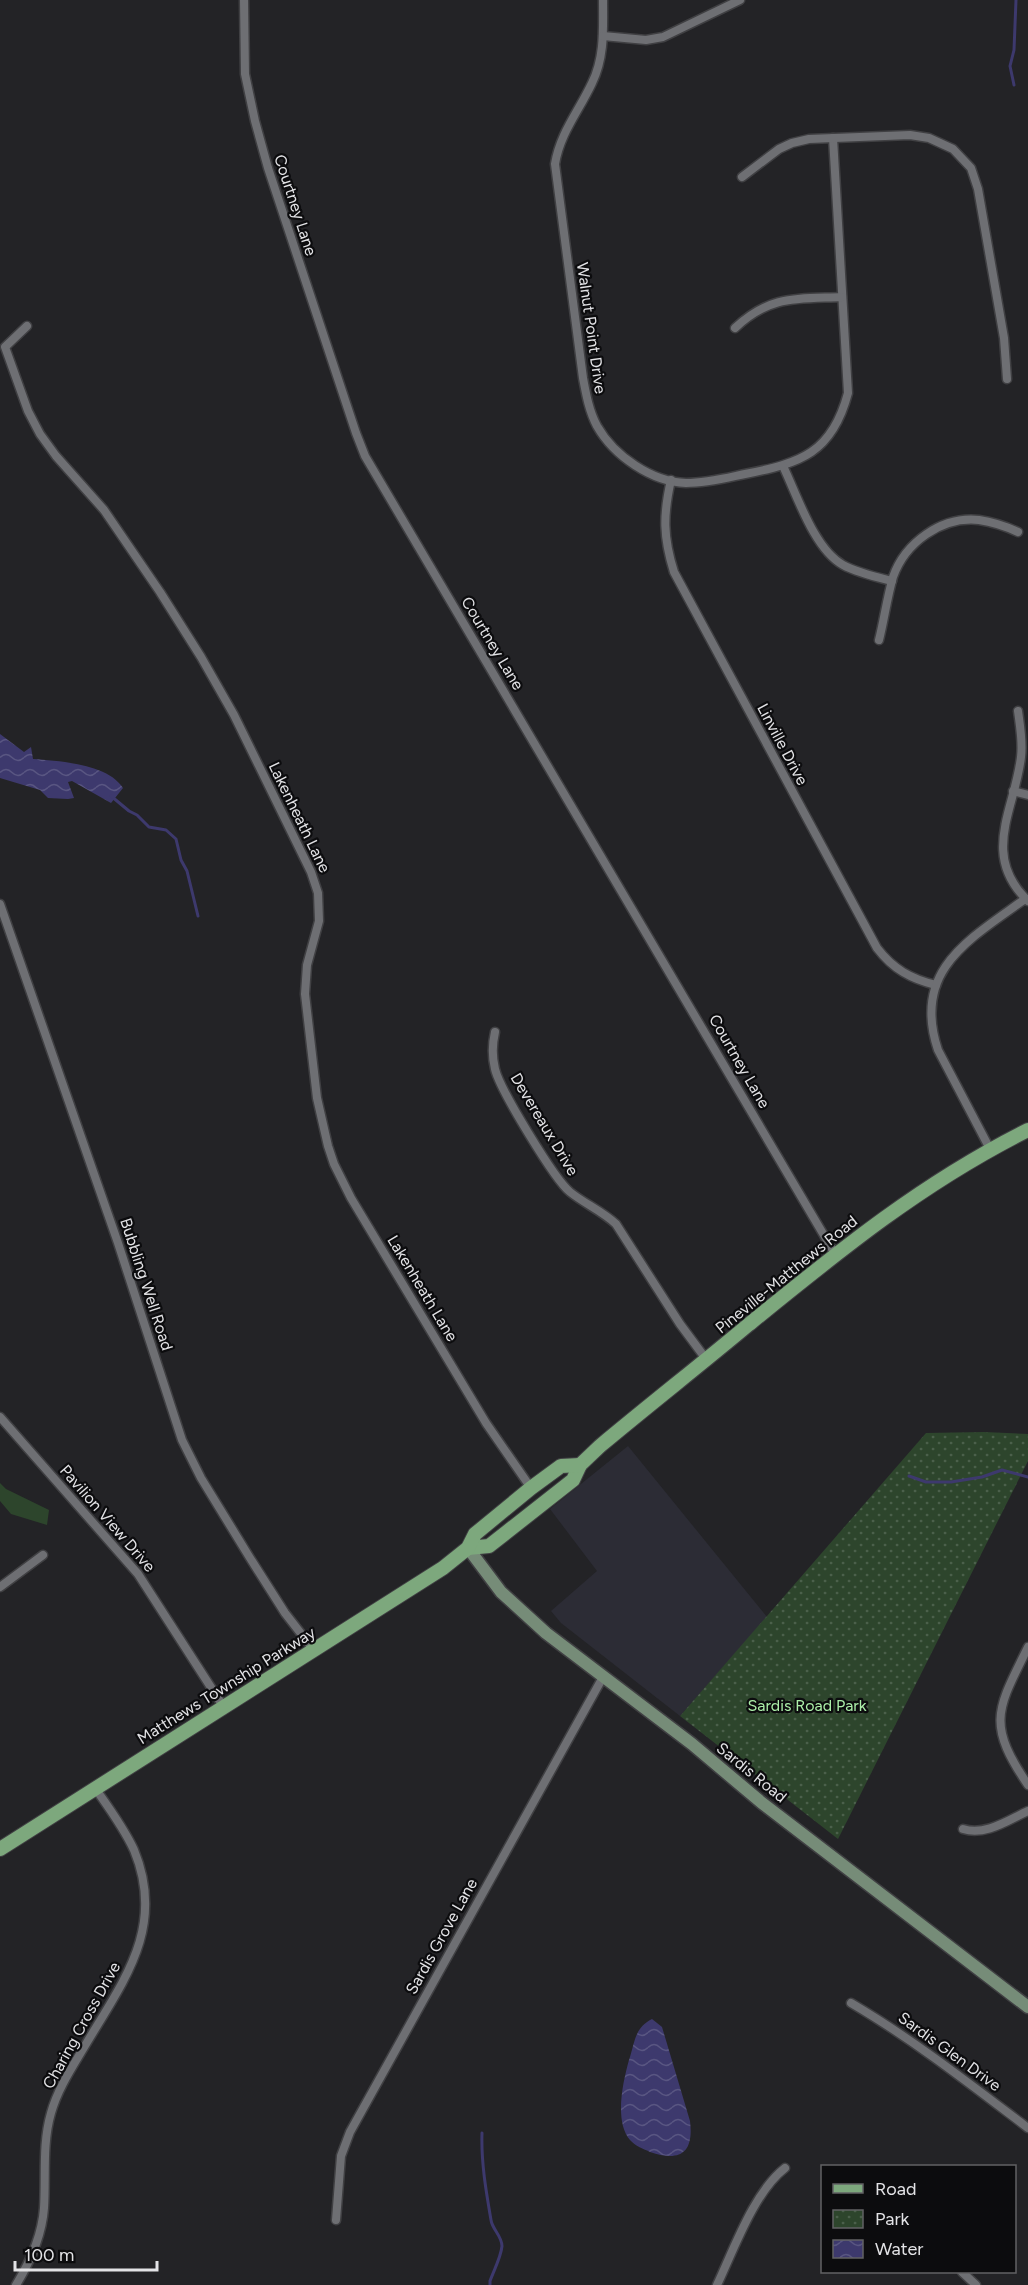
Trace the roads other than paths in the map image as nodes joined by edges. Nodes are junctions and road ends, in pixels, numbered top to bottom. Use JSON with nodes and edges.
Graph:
{"nodes":[{"id":1,"x":244,"y":0,"type":"edge"},
{"id":2,"x":603,"y":0,"type":"edge"},
{"id":3,"x":740,"y":0,"type":"edge"},
{"id":4,"x":603,"y":36,"type":"junction"},
{"id":5,"x":833,"y":138,"type":"junction"},
{"id":6,"x":742,"y":177,"type":"dead end"},
{"id":7,"x":842,"y":297,"type":"junction"},
{"id":8,"x":27,"y":326,"type":"dead end"},
{"id":9,"x":735,"y":328,"type":"dead end"},
{"id":10,"x":1007,"y":379,"type":"dead end"},
{"id":11,"x":783,"y":466,"type":"junction"},
{"id":12,"x":671,"y":480,"type":"junction"},
{"id":13,"x":1018,"y":532,"type":"dead end"},
{"id":14,"x":892,"y":581,"type":"junction"},
{"id":15,"x":879,"y":640,"type":"dead end"},
{"id":16,"x":1018,"y":711,"type":"dead end"},
{"id":17,"x":1013,"y":791,"type":"junction"},
{"id":18,"x":1028,"y":795,"type":"edge"},
{"id":19,"x":1026,"y":900,"type":"edge"},
{"id":20,"x":0,"y":904,"type":"edge"},
{"id":21,"x":936,"y":985,"type":"junction"},
{"id":22,"x":495,"y":1032,"type":"dead end"},
{"id":23,"x":1028,"y":1130,"type":"edge"},
{"id":24,"x":990,"y":1149,"type":"junction"},
{"id":25,"x":835,"y":1254,"type":"junction"},
{"id":26,"x":706,"y":1359,"type":"junction"},
{"id":27,"x":0,"y":1417,"type":"edge"},
{"id":28,"x":580,"y":1465,"type":"junction"},
{"id":29,"x":531,"y":1488,"type":"junction"},
{"id":30,"x":468,"y":1548,"type":"junction"},
{"id":31,"x":43,"y":1555,"type":"dead end"},
{"id":32,"x":0,"y":1587,"type":"edge"},
{"id":33,"x":1028,"y":1647,"type":"edge"},
{"id":34,"x":313,"y":1649,"type":"junction"},
{"id":35,"x":603,"y":1677,"type":"junction"},
{"id":36,"x":223,"y":1706,"type":"junction"},
{"id":37,"x":1028,"y":1785,"type":"edge"},
{"id":38,"x":95,"y":1788,"type":"junction"},
{"id":39,"x":1028,"y":1811,"type":"edge"},
{"id":40,"x":963,"y":1829,"type":"dead end"},
{"id":41,"x":0,"y":1849,"type":"edge"},
{"id":42,"x":851,"y":2003,"type":"dead end"},
{"id":43,"x":1028,"y":2007,"type":"edge"},
{"id":44,"x":1028,"y":2128,"type":"edge"},
{"id":45,"x":785,"y":2168,"type":"dead end"},
{"id":46,"x":336,"y":2220,"type":"dead end"},
{"id":47,"x":964,"y":2273,"type":"edge"},
{"id":48,"x":720,"y":2284,"type":"edge"},
{"id":49,"x":16,"y":2285,"type":"edge"},
{"id":50,"x":976,"y":2285,"type":"edge"}],
"edges":[{"from":1,"to":25,"type":"street","name":"Courtney Lane"},
{"from":2,"to":4,"type":"street","name":"Walnut Point Drive"},
{"from":3,"to":4,"type":"street"},
{"from":4,"to":12,"type":"street","name":"Walnut Point Drive"},
{"from":5,"to":6,"type":"street"},
{"from":5,"to":7,"type":"street","name":"Walnut Point Drive"},
{"from":5,"to":10,"type":"street"},
{"from":7,"to":9,"type":"street"},
{"from":7,"to":11,"type":"street","name":"Walnut Point Drive"},
{"from":8,"to":29,"type":"street","name":"Lakenheath Lane"},
{"from":11,"to":12,"type":"street","name":"Walnut Point Drive"},
{"from":11,"to":14,"type":"street"},
{"from":12,"to":21,"type":"street","name":"Linville Drive"},
{"from":13,"to":14,"type":"street"},
{"from":14,"to":15,"type":"street"},
{"from":16,"to":17,"type":"street"},
{"from":17,"to":18,"type":"street"},
{"from":17,"to":19,"type":"street"},
{"from":19,"to":21,"type":"street"},
{"from":20,"to":34,"type":"street","name":"Bubbling Well Road"},
{"from":21,"to":24,"type":"street"},
{"from":22,"to":26,"type":"street","name":"Devereaux Drive"},
{"from":23,"to":24,"type":"main road","name":"Pineville-Matthews Road"},
{"from":24,"to":25,"type":"main road","name":"Pineville-Matthews Road"},
{"from":25,"to":26,"type":"main road","name":"Pineville-Matthews Road"},
{"from":26,"to":28,"type":"main road","name":"Pineville-Matthews Road"},
{"from":27,"to":36,"type":"street","name":"Pavilion View Drive"},
{"from":28,"to":29,"type":"main road","name":"Pineville-Matthews Road"},
{"from":28,"to":30,"type":"main road","name":"Pineville-Matthews Road"},
{"from":29,"to":30,"type":"main road","name":"Pineville-Matthews Road"},
{"from":30,"to":34,"type":"main road","name":"Matthews Township Parkway"},
{"from":30,"to":35,"type":"main road","name":"Sardis Road"},
{"from":31,"to":32,"type":"street"},
{"from":33,"to":37,"type":"street"},
{"from":34,"to":36,"type":"main road","name":"Matthews Township Parkway"},
{"from":35,"to":43,"type":"main road","name":"Sardis Road"},
{"from":35,"to":46,"type":"street","name":"Sardis Grove Lane"},
{"from":36,"to":38,"type":"main road","name":"Matthews Township Parkway"},
{"from":38,"to":41,"type":"main road","name":"Matthews Township Parkway"},
{"from":38,"to":49,"type":"street","name":"Charing Cross Drive"},
{"from":39,"to":40,"type":"street"},
{"from":42,"to":44,"type":"street","name":"Sardis Glen Drive"},
{"from":45,"to":48,"type":"street"},
{"from":47,"to":50,"type":"street"}]}
